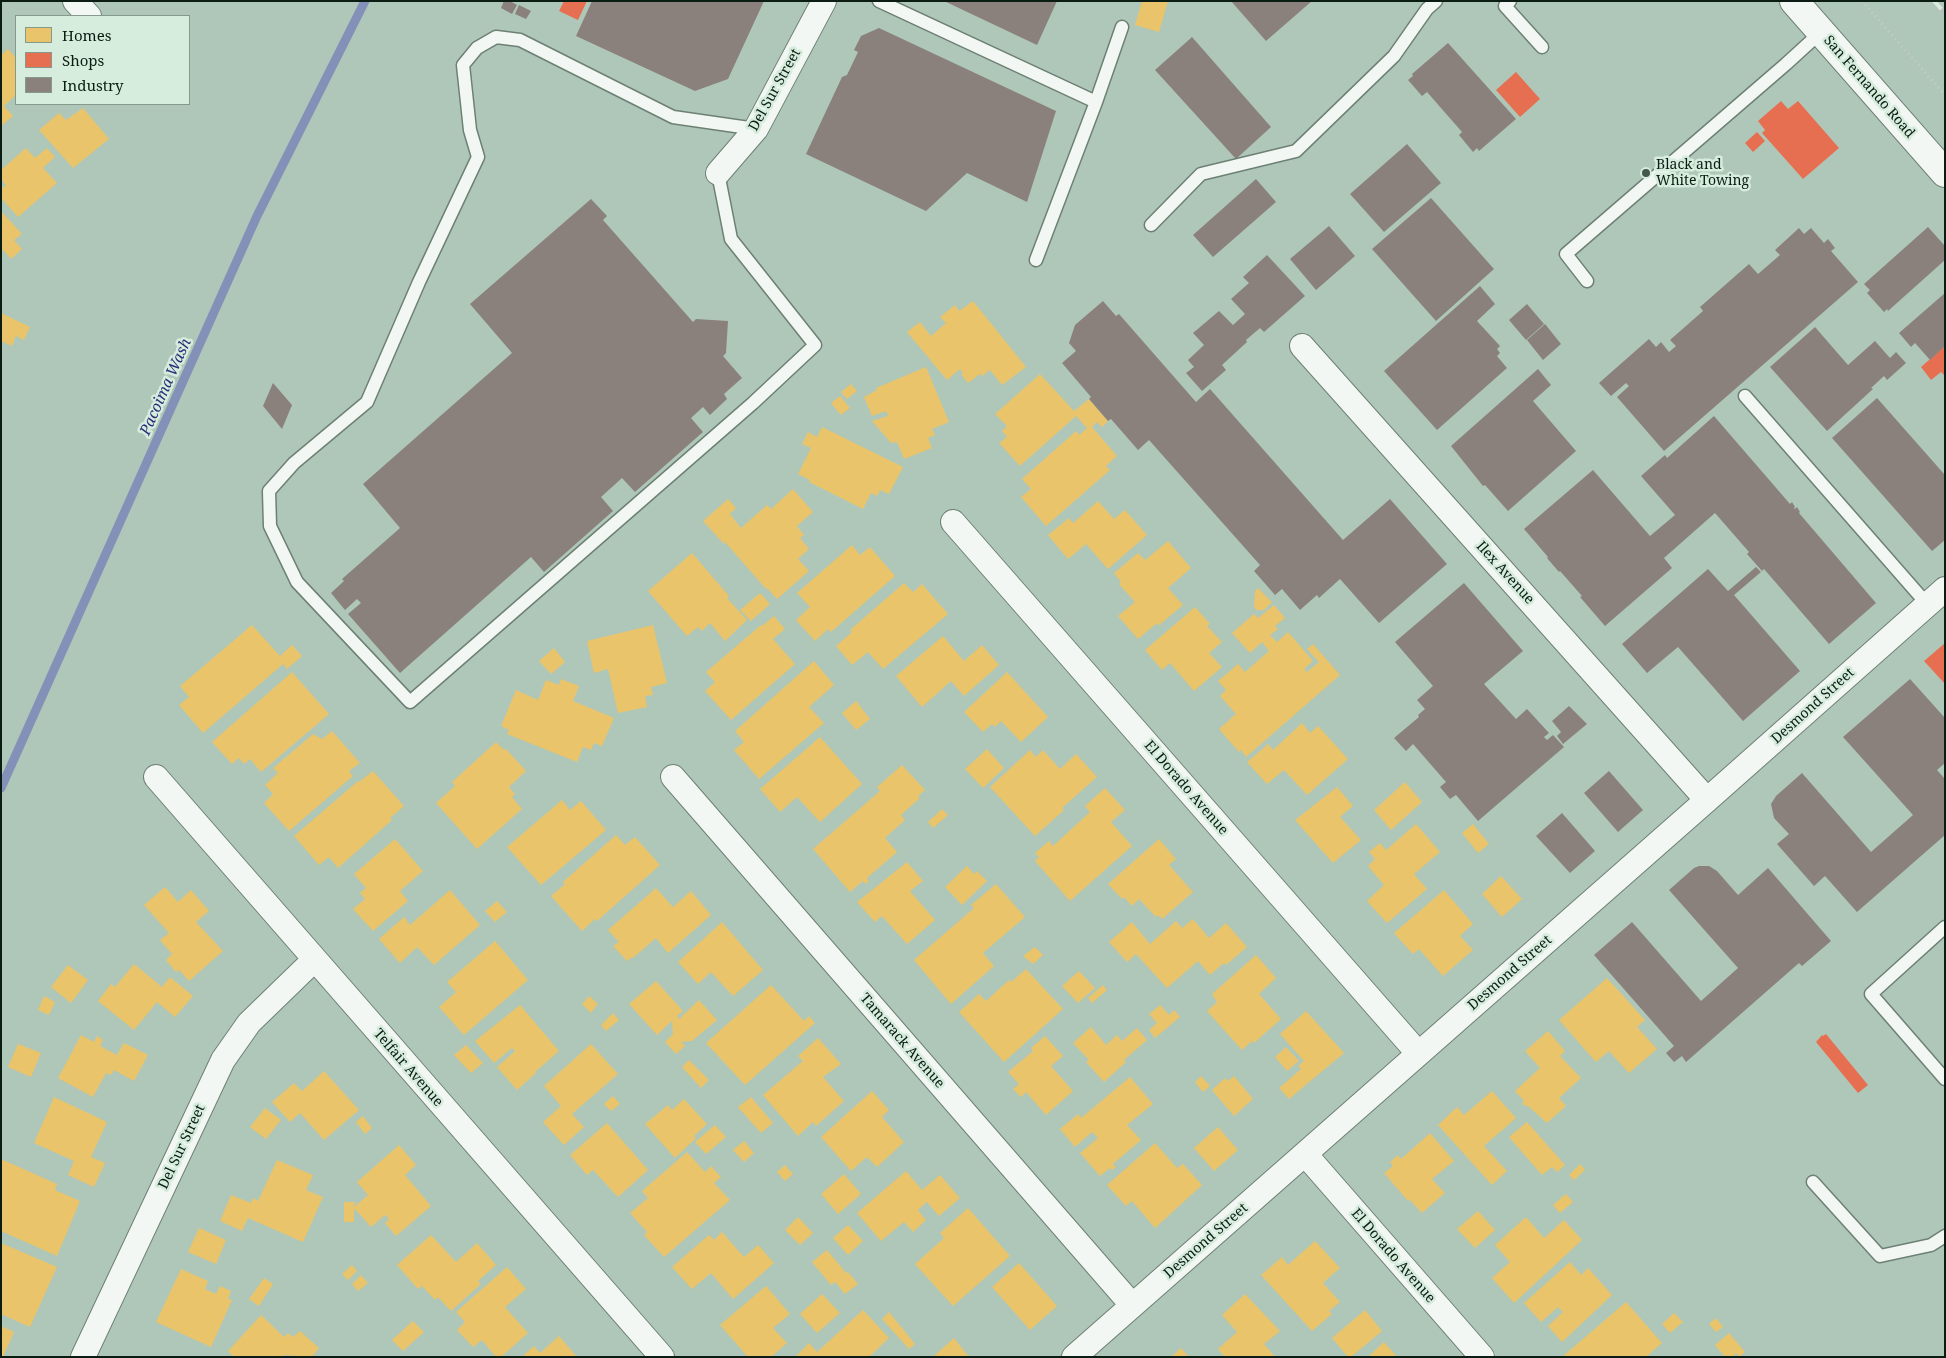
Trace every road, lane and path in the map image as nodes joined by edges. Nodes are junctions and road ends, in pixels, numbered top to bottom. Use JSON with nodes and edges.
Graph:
{"nodes":[{"id":1,"x":75,"y":1,"type":"edge"},
{"id":2,"x":824,"y":1,"type":"edge"},
{"id":3,"x":879,"y":1,"type":"edge"},
{"id":4,"x":1436,"y":1,"type":"edge"},
{"id":5,"x":1510,"y":1,"type":"edge"},
{"id":6,"x":1794,"y":1,"type":"edge"},
{"id":7,"x":1862,"y":1,"type":"edge"},
{"id":8,"x":88,"y":15,"type":"edge"},
{"id":9,"x":1122,"y":27,"type":"dead end"},
{"id":10,"x":1820,"y":32,"type":"junction"},
{"id":11,"x":1542,"y":47,"type":"dead end"},
{"id":12,"x":1945,"y":95,"type":"edge"},
{"id":13,"x":1096,"y":102,"type":"junction"},
{"id":14,"x":756,"y":129,"type":"junction"},
{"id":15,"x":1945,"y":173,"type":"edge"},
{"id":16,"x":718,"y":174,"type":"joint"},
{"id":17,"x":1151,"y":225,"type":"dead end"},
{"id":18,"x":1036,"y":260,"type":"dead end"},
{"id":19,"x":1587,"y":280,"type":"dead end"},
{"id":20,"x":1302,"y":346,"type":"dead end"},
{"id":21,"x":1745,"y":396,"type":"dead end"},
{"id":22,"x":953,"y":522,"type":"dead end"},
{"id":23,"x":1936,"y":596,"type":"edge"},
{"id":24,"x":156,"y":777,"type":"dead end"},
{"id":25,"x":673,"y":777,"type":"dead end"},
{"id":26,"x":1707,"y":800,"type":"junction"},
{"id":27,"x":1945,"y":927,"type":"edge"},
{"id":28,"x":314,"y":960,"type":"junction"},
{"id":29,"x":1418,"y":1053,"type":"junction"},
{"id":30,"x":1945,"y":1078,"type":"edge"},
{"id":31,"x":1305,"y":1154,"type":"junction"},
{"id":32,"x":1812,"y":1182,"type":"dead end"},
{"id":33,"x":1945,"y":1236,"type":"edge"},
{"id":34,"x":1132,"y":1305,"type":"junction"},
{"id":35,"x":83,"y":1357,"type":"edge"},
{"id":36,"x":662,"y":1357,"type":"edge"},
{"id":37,"x":1074,"y":1357,"type":"edge"},
{"id":38,"x":1482,"y":1357,"type":"edge"}],
"edges":[{"from":1,"to":8,"type":"street"},
{"from":2,"to":14,"type":"street","name":"Del Sur Street"},
{"from":3,"to":13,"type":"lane"},
{"from":4,"to":17,"type":"lane"},
{"from":5,"to":11,"type":"lane"},
{"from":6,"to":10,"type":"main road","name":"San Fernando Road"},
{"from":7,"to":12,"type":"path"},
{"from":9,"to":13,"type":"lane"},
{"from":10,"to":15,"type":"main road","name":"San Fernando Road"},
{"from":10,"to":19,"type":"lane"},
{"from":13,"to":18,"type":"lane"},
{"from":14,"to":16,"type":"street","name":"Del Sur Street"},
{"from":14,"to":16,"type":"lane"},
{"from":20,"to":26,"type":"street","name":"Ilex Avenue"},
{"from":21,"to":23,"type":"lane"},
{"from":22,"to":29,"type":"street","name":"El Dorado Avenue"},
{"from":23,"to":26,"type":"street","name":"Desmond Street"},
{"from":24,"to":28,"type":"street","name":"Telfair Avenue"},
{"from":25,"to":34,"type":"street","name":"Tamarack Avenue"},
{"from":26,"to":29,"type":"street","name":"Desmond Street"},
{"from":27,"to":30,"type":"lane"},
{"from":28,"to":35,"type":"street","name":"Del Sur Street"},
{"from":28,"to":36,"type":"street","name":"Telfair Avenue"},
{"from":29,"to":31,"type":"street","name":"Desmond Street"},
{"from":31,"to":34,"type":"street","name":"Desmond Street"},
{"from":31,"to":38,"type":"street","name":"El Dorado Avenue"},
{"from":32,"to":33,"type":"lane"},
{"from":34,"to":37,"type":"street","name":"Desmond Street"}]}
